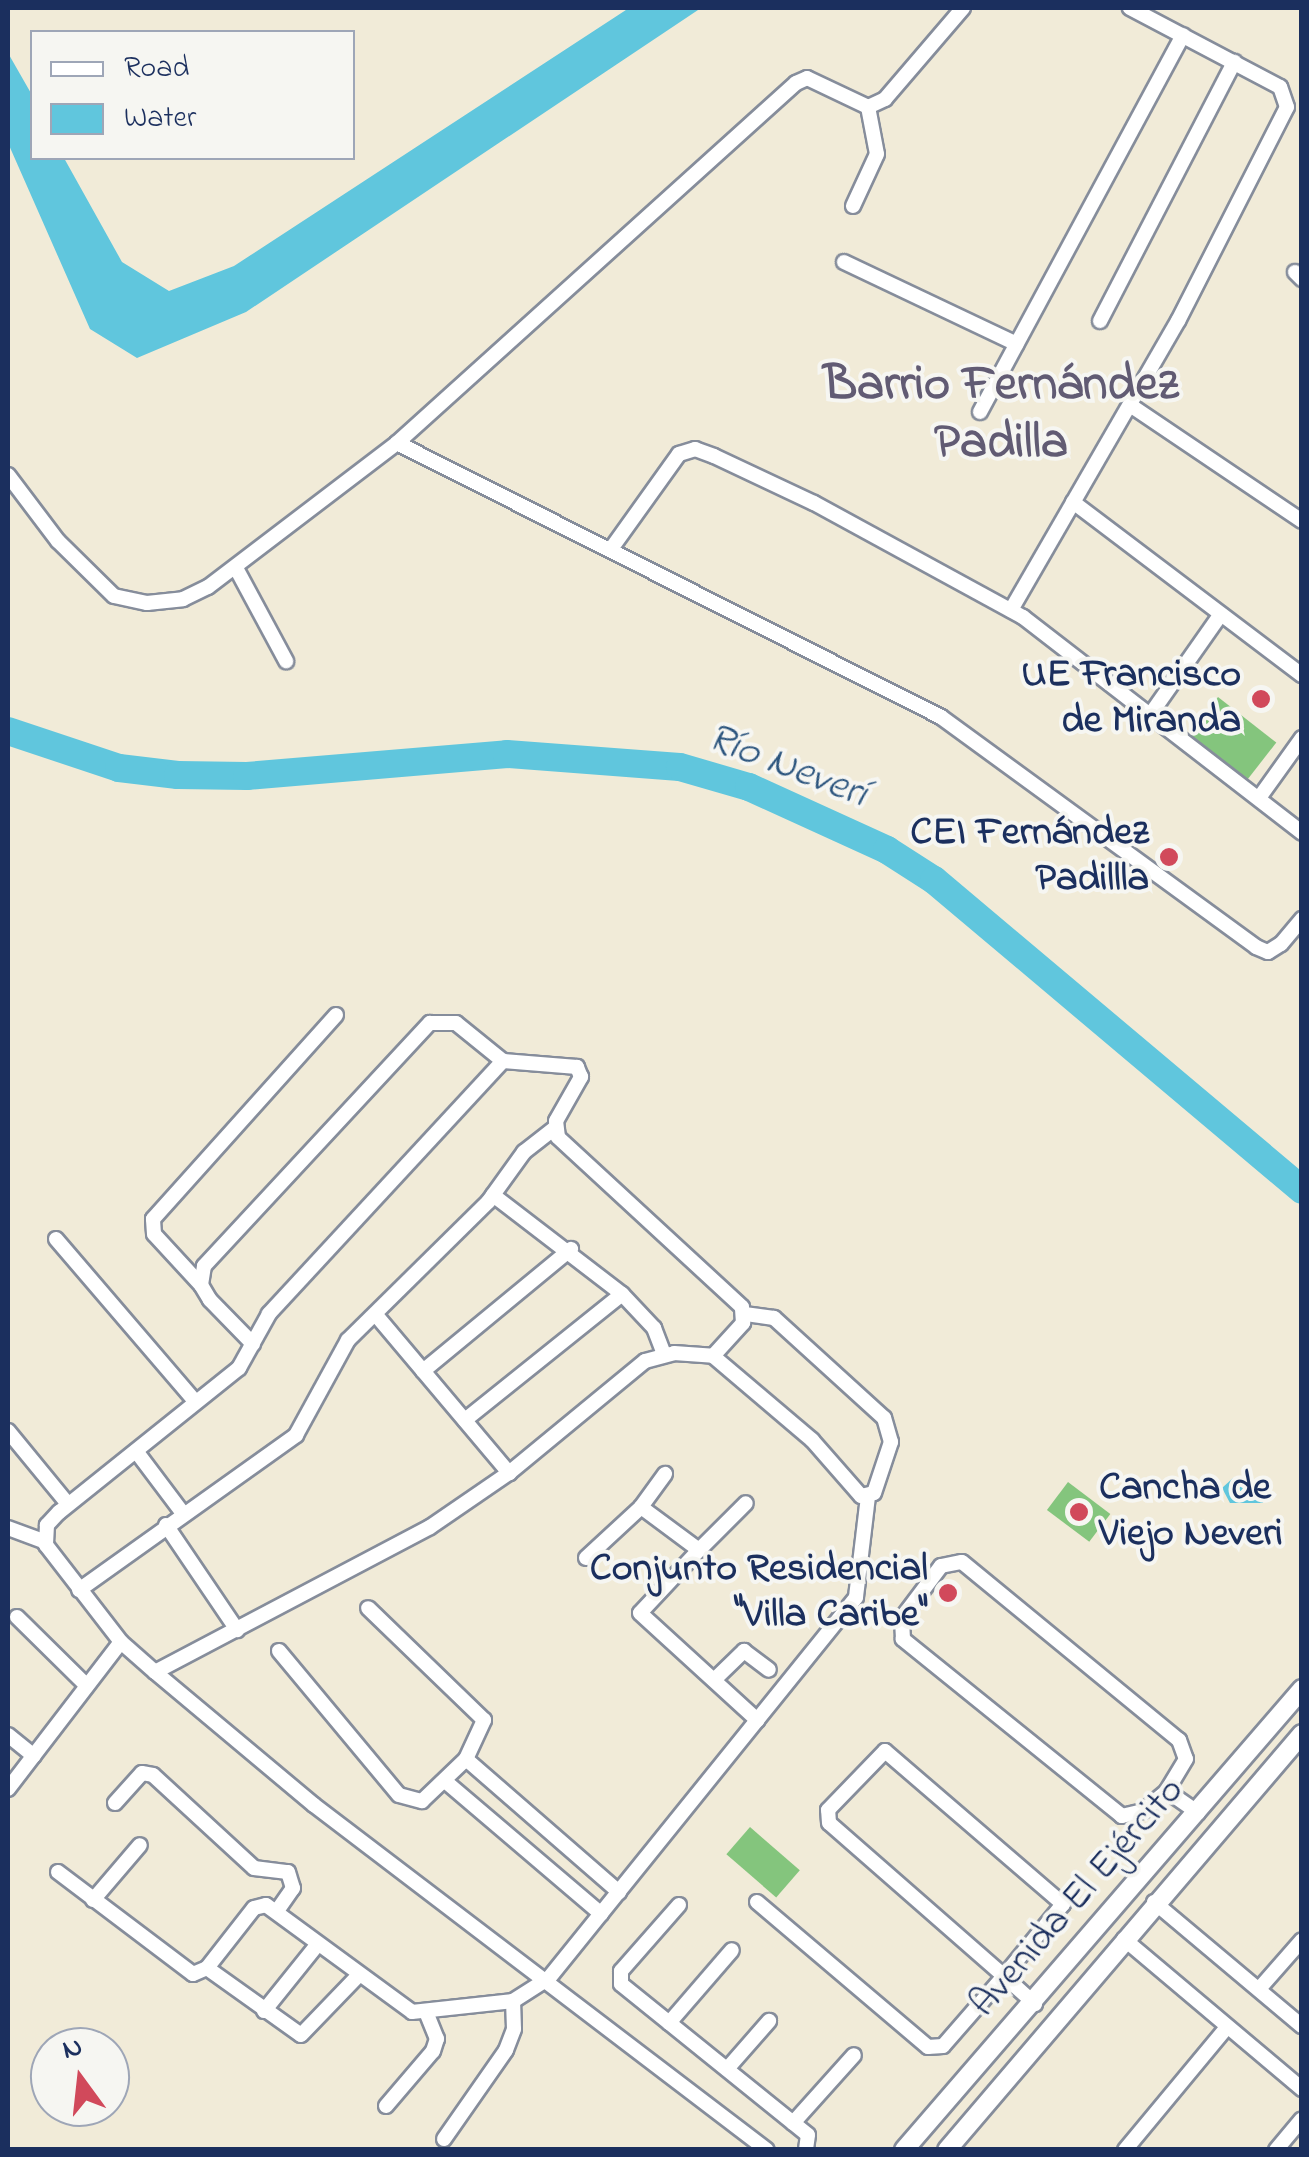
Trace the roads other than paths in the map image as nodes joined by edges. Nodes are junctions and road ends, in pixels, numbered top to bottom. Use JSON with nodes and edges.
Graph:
{"nodes":[{"id":1,"x":963,"y":8,"type":"edge"},
{"id":2,"x":1130,"y":8,"type":"edge"},
{"id":3,"x":1183,"y":35,"type":"junction"},
{"id":4,"x":1234,"y":62,"type":"junction"},
{"id":5,"x":868,"y":107,"type":"junction"},
{"id":6,"x":853,"y":206,"type":"dead end"},
{"id":7,"x":844,"y":262,"type":"dead end"},
{"id":8,"x":1100,"y":321,"type":"dead end"},
{"id":9,"x":1017,"y":344,"type":"junction"},
{"id":10,"x":1130,"y":405,"type":"junction"},
{"id":11,"x":980,"y":412,"type":"dead end"},
{"id":12,"x":397,"y":443,"type":"junction"},
{"id":13,"x":8,"y":475,"type":"edge"},
{"id":14,"x":1073,"y":502,"type":"junction"},
{"id":15,"x":1302,"y":521,"type":"edge"},
{"id":16,"x":611,"y":550,"type":"junction"},
{"id":17,"x":236,"y":568,"type":"junction"},
{"id":18,"x":1011,"y":610,"type":"junction"},
{"id":19,"x":1222,"y":614,"type":"junction"},
{"id":20,"x":286,"y":661,"type":"dead end"},
{"id":21,"x":1302,"y":675,"type":"edge"},
{"id":22,"x":1150,"y":715,"type":"junction"},
{"id":23,"x":1302,"y":738,"type":"edge"},
{"id":24,"x":1259,"y":798,"type":"junction"},
{"id":25,"x":1302,"y":833,"type":"edge"},
{"id":26,"x":1302,"y":919,"type":"edge"},
{"id":27,"x":336,"y":1015,"type":"dead end"},
{"id":28,"x":503,"y":1061,"type":"junction"},
{"id":29,"x":555,"y":1128,"type":"junction"},
{"id":30,"x":492,"y":1196,"type":"junction"},
{"id":31,"x":56,"y":1239,"type":"dead end"},
{"id":32,"x":572,"y":1249,"type":"junction"},
{"id":33,"x":201,"y":1285,"type":"junction"},
{"id":34,"x":622,"y":1294,"type":"junction"},
{"id":35,"x":376,"y":1314,"type":"junction"},
{"id":36,"x":746,"y":1314,"type":"junction"},
{"id":37,"x":253,"y":1344,"type":"junction"},
{"id":38,"x":664,"y":1354,"type":"junction"},
{"id":39,"x":712,"y":1356,"type":"junction"},
{"id":40,"x":423,"y":1371,"type":"junction"},
{"id":41,"x":195,"y":1401,"type":"junction"},
{"id":42,"x":465,"y":1420,"type":"junction"},
{"id":43,"x":8,"y":1431,"type":"edge"},
{"id":44,"x":136,"y":1451,"type":"junction"},
{"id":45,"x":509,"y":1473,"type":"junction"},
{"id":46,"x":666,"y":1474,"type":"dead end"},
{"id":47,"x":868,"y":1497,"type":"junction"},
{"id":48,"x":68,"y":1504,"type":"junction"},
{"id":49,"x":746,"y":1504,"type":"dead end"},
{"id":50,"x":641,"y":1507,"type":"junction"},
{"id":51,"x":182,"y":1512,"type":"junction"},
{"id":52,"x":166,"y":1525,"type":"junction"},
{"id":53,"x":8,"y":1528,"type":"edge"},
{"id":54,"x":46,"y":1542,"type":"junction"},
{"id":55,"x":699,"y":1550,"type":"junction"},
{"id":56,"x":586,"y":1558,"type":"dead end"},
{"id":57,"x":80,"y":1590,"type":"junction"},
{"id":58,"x":368,"y":1608,"type":"dead end"},
{"id":59,"x":17,"y":1617,"type":"dead end"},
{"id":60,"x":237,"y":1630,"type":"junction"},
{"id":61,"x":120,"y":1642,"type":"junction"},
{"id":62,"x":279,"y":1651,"type":"dead end"},
{"id":63,"x":769,"y":1670,"type":"dead end"},
{"id":64,"x":155,"y":1672,"type":"junction"},
{"id":65,"x":714,"y":1680,"type":"junction"},
{"id":66,"x":88,"y":1686,"type":"junction"},
{"id":67,"x":1302,"y":1689,"type":"edge"},
{"id":68,"x":757,"y":1720,"type":"junction"},
{"id":69,"x":1302,"y":1734,"type":"edge"},
{"id":70,"x":8,"y":1735,"type":"edge"},
{"id":71,"x":34,"y":1756,"type":"junction"},
{"id":72,"x":466,"y":1759,"type":"junction"},
{"id":73,"x":446,"y":1781,"type":"junction"},
{"id":74,"x":8,"y":1789,"type":"edge"},
{"id":75,"x":1167,"y":1791,"type":"junction"},
{"id":76,"x":115,"y":1804,"type":"dead end"},
{"id":77,"x":1198,"y":1813,"type":"junction"},
{"id":78,"x":140,"y":1845,"type":"dead end"},
{"id":79,"x":58,"y":1872,"type":"dead end"},
{"id":80,"x":619,"y":1892,"type":"junction"},
{"id":81,"x":93,"y":1900,"type":"junction"},
{"id":82,"x":757,"y":1902,"type":"dead end"},
{"id":83,"x":1154,"y":1902,"type":"junction"},
{"id":84,"x":679,"y":1905,"type":"dead end"},
{"id":85,"x":277,"y":1911,"type":"junction"},
{"id":86,"x":601,"y":1914,"type":"junction"},
{"id":87,"x":1124,"y":1939,"type":"junction"},
{"id":88,"x":1302,"y":1940,"type":"edge"},
{"id":89,"x":318,"y":1945,"type":"junction"},
{"id":90,"x":732,"y":1950,"type":"dead end"},
{"id":91,"x":207,"y":1968,"type":"junction"},
{"id":92,"x":1004,"y":1976,"type":"junction"},
{"id":93,"x":357,"y":1977,"type":"junction"},
{"id":94,"x":549,"y":1978,"type":"junction"},
{"id":95,"x":1258,"y":1989,"type":"junction"},
{"id":96,"x":513,"y":2002,"type":"junction"},
{"id":97,"x":1035,"y":2004,"type":"junction"},
{"id":98,"x":264,"y":2012,"type":"junction"},
{"id":99,"x":426,"y":2012,"type":"junction"},
{"id":100,"x":769,"y":2021,"type":"dead end"},
{"id":101,"x":669,"y":2023,"type":"junction"},
{"id":102,"x":1302,"y":2026,"type":"edge"},
{"id":103,"x":1227,"y":2027,"type":"junction"},
{"id":104,"x":854,"y":2055,"type":"dead end"},
{"id":105,"x":727,"y":2069,"type":"junction"},
{"id":106,"x":1302,"y":2089,"type":"edge"},
{"id":107,"x":386,"y":2106,"type":"dead end"},
{"id":108,"x":1302,"y":2119,"type":"edge"},
{"id":109,"x":793,"y":2124,"type":"junction"},
{"id":110,"x":444,"y":2139,"type":"dead end"},
{"id":111,"x":767,"y":2150,"type":"edge"},
{"id":112,"x":806,"y":2150,"type":"edge"},
{"id":113,"x":904,"y":2150,"type":"edge"},
{"id":114,"x":946,"y":2150,"type":"edge"},
{"id":115,"x":1125,"y":2150,"type":"edge"},
{"id":116,"x":1276,"y":2150,"type":"edge"}],
"edges":[{"from":1,"to":5,"type":"street"},
{"from":2,"to":3,"type":"street"},
{"from":3,"to":4,"type":"street"},
{"from":3,"to":9,"type":"street"},
{"from":4,"to":8,"type":"street"},
{"from":4,"to":10,"type":"street"},
{"from":5,"to":6,"type":"street"},
{"from":5,"to":12,"type":"street"},
{"from":7,"to":9,"type":"street"},
{"from":9,"to":11,"type":"street"},
{"from":10,"to":14,"type":"street"},
{"from":10,"to":15,"type":"street"},
{"from":12,"to":16,"type":"street"},
{"from":12,"to":17,"type":"street"},
{"from":13,"to":17,"type":"street"},
{"from":14,"to":18,"type":"street"},
{"from":14,"to":19,"type":"street"},
{"from":16,"to":18,"type":"street"},
{"from":16,"to":26,"type":"street"},
{"from":17,"to":20,"type":"street"},
{"from":18,"to":22,"type":"street"},
{"from":19,"to":21,"type":"street"},
{"from":19,"to":22,"type":"street"},
{"from":22,"to":24,"type":"street"},
{"from":23,"to":24,"type":"street"},
{"from":24,"to":25,"type":"street"},
{"from":27,"to":33,"type":"street"},
{"from":28,"to":29,"type":"street"},
{"from":28,"to":33,"type":"street"},
{"from":28,"to":37,"type":"street"},
{"from":29,"to":30,"type":"street"},
{"from":29,"to":36,"type":"street"},
{"from":30,"to":32,"type":"street"},
{"from":30,"to":35,"type":"street"},
{"from":31,"to":41,"type":"street"},
{"from":32,"to":34,"type":"street"},
{"from":32,"to":40,"type":"street"},
{"from":33,"to":37,"type":"street"},
{"from":34,"to":38,"type":"street"},
{"from":34,"to":42,"type":"street"},
{"from":35,"to":40,"type":"street"},
{"from":35,"to":51,"type":"street"},
{"from":36,"to":39,"type":"street"},
{"from":36,"to":47,"type":"street"},
{"from":37,"to":41,"type":"street"},
{"from":38,"to":39,"type":"street"},
{"from":38,"to":45,"type":"street"},
{"from":39,"to":47,"type":"street"},
{"from":40,"to":42,"type":"street"},
{"from":41,"to":44,"type":"street"},
{"from":42,"to":45,"type":"street"},
{"from":43,"to":48,"type":"street"},
{"from":44,"to":48,"type":"street"},
{"from":44,"to":51,"type":"street"},
{"from":45,"to":60,"type":"street"},
{"from":46,"to":50,"type":"street"},
{"from":47,"to":68,"type":"street"},
{"from":48,"to":54,"type":"street"},
{"from":49,"to":55,"type":"street"},
{"from":50,"to":55,"type":"street"},
{"from":50,"to":56,"type":"street"},
{"from":51,"to":52,"type":"street"},
{"from":52,"to":57,"type":"street"},
{"from":52,"to":60,"type":"street"},
{"from":53,"to":54,"type":"street"},
{"from":54,"to":57,"type":"street"},
{"from":55,"to":65,"type":"street"},
{"from":57,"to":61,"type":"street"},
{"from":58,"to":72,"type":"street"},
{"from":59,"to":66,"type":"street"},
{"from":60,"to":64,"type":"street"},
{"from":61,"to":64,"type":"street"},
{"from":61,"to":66,"type":"street"},
{"from":62,"to":73,"type":"street"},
{"from":63,"to":65,"type":"street"},
{"from":64,"to":94,"type":"street"},
{"from":65,"to":68,"type":"street"},
{"from":66,"to":71,"type":"street"},
{"from":67,"to":77,"type":"street","name":"Avenida El Ejército"},
{"from":68,"to":80,"type":"street"},
{"from":69,"to":83,"type":"street","name":"Avenida El Ejército"},
{"from":70,"to":71,"type":"street"},
{"from":71,"to":74,"type":"street"},
{"from":72,"to":73,"type":"street"},
{"from":72,"to":80,"type":"street"},
{"from":73,"to":86,"type":"street"},
{"from":75,"to":75,"type":"street"},
{"from":75,"to":77,"type":"street"},
{"from":76,"to":85,"type":"street"},
{"from":77,"to":97,"type":"street","name":"Avenida El Ejército"},
{"from":78,"to":81,"type":"street"},
{"from":79,"to":81,"type":"street"},
{"from":80,"to":86,"type":"street"},
{"from":81,"to":91,"type":"street"},
{"from":82,"to":92,"type":"street"},
{"from":83,"to":87,"type":"street","name":"Avenida El Ejército"},
{"from":83,"to":95,"type":"street"},
{"from":84,"to":101,"type":"street"},
{"from":85,"to":89,"type":"street"},
{"from":85,"to":91,"type":"street"},
{"from":86,"to":94,"type":"street"},
{"from":87,"to":103,"type":"street"},
{"from":87,"to":114,"type":"street","name":"Avenida El Ejército"},
{"from":88,"to":95,"type":"street"},
{"from":89,"to":93,"type":"street"},
{"from":89,"to":98,"type":"street"},
{"from":90,"to":101,"type":"street"},
{"from":91,"to":98,"type":"street"},
{"from":92,"to":92,"type":"street"},
{"from":92,"to":97,"type":"street"},
{"from":93,"to":98,"type":"street"},
{"from":93,"to":99,"type":"street"},
{"from":94,"to":96,"type":"street"},
{"from":94,"to":111,"type":"street"},
{"from":95,"to":102,"type":"street"},
{"from":96,"to":99,"type":"street"},
{"from":96,"to":110,"type":"street"},
{"from":97,"to":113,"type":"street","name":"Avenida El Ejército"},
{"from":99,"to":107,"type":"street"},
{"from":100,"to":105,"type":"street"},
{"from":101,"to":105,"type":"street"},
{"from":103,"to":106,"type":"street"},
{"from":103,"to":115,"type":"street"},
{"from":104,"to":109,"type":"street"},
{"from":105,"to":109,"type":"street"},
{"from":108,"to":116,"type":"street"},
{"from":109,"to":112,"type":"street"}]}
